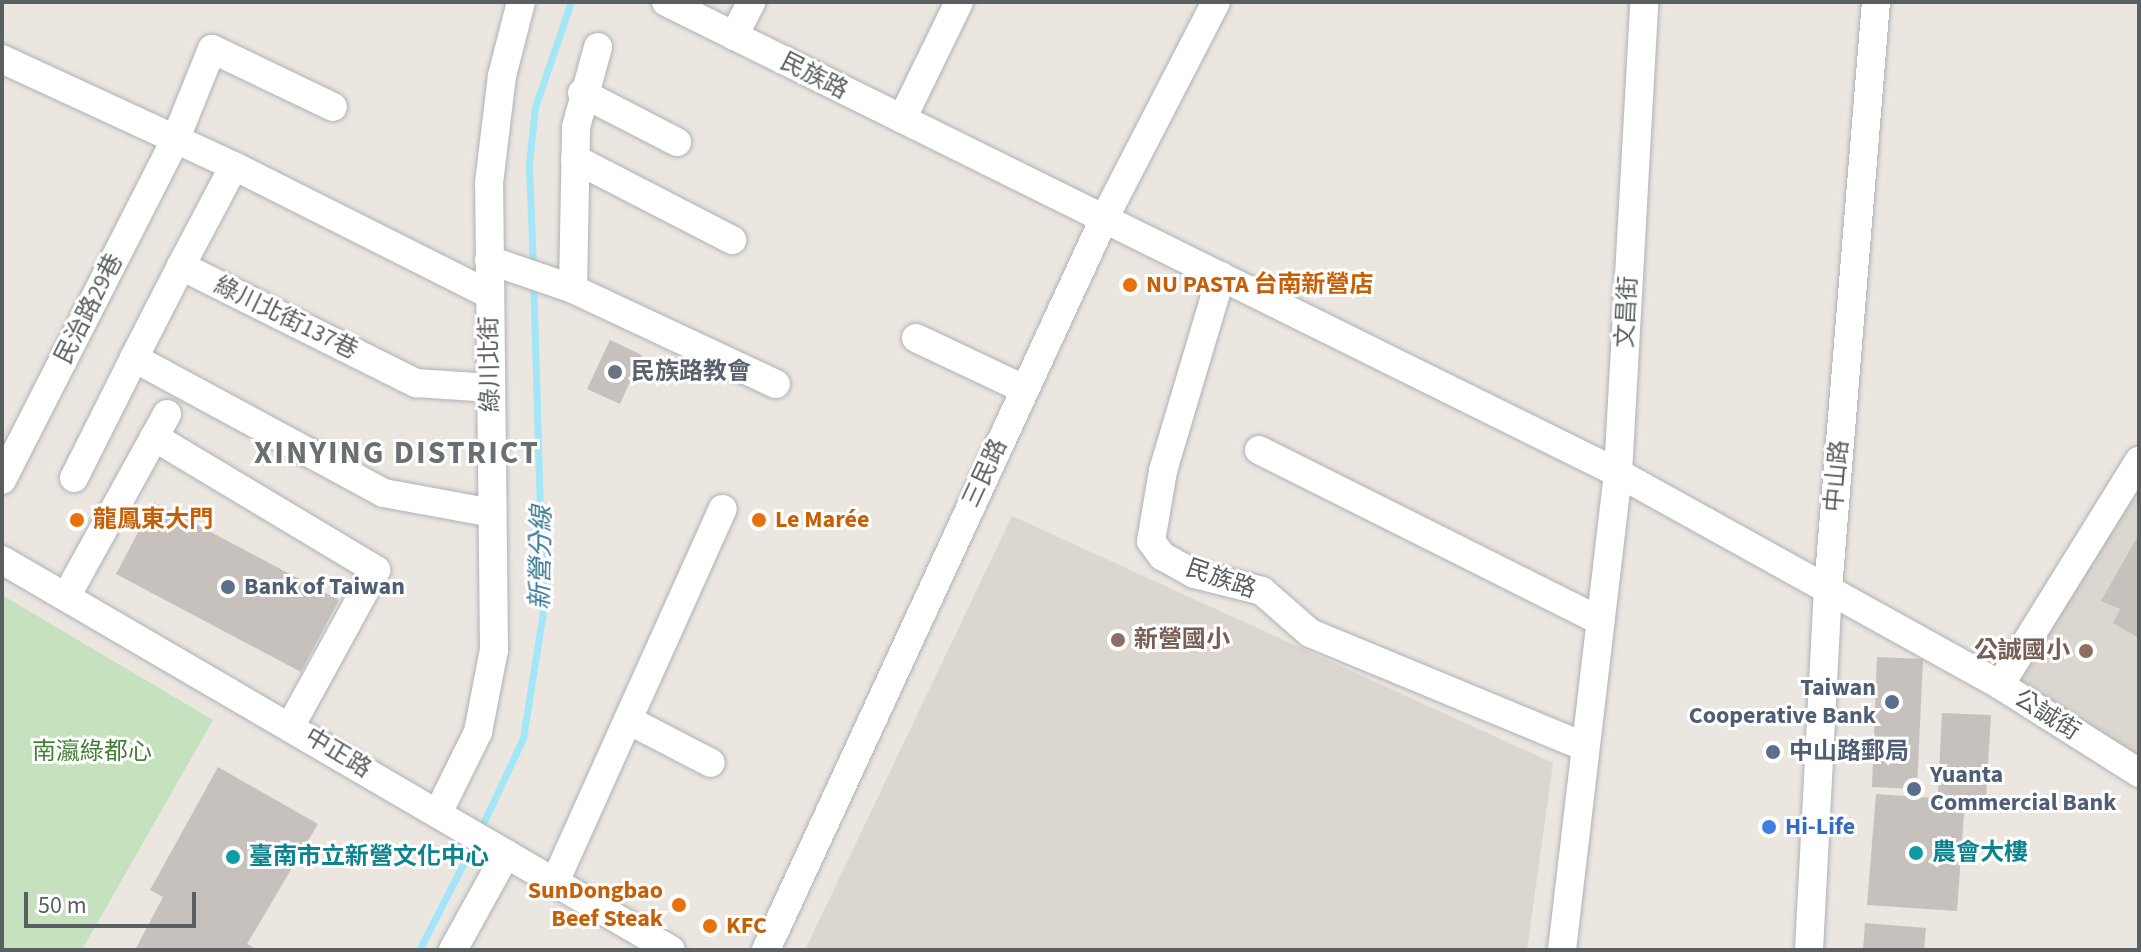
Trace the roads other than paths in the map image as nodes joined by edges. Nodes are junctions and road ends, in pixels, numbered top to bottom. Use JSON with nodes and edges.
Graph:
{"nodes":[{"id":1,"x":521,"y":2,"type":"edge"},
{"id":2,"x":666,"y":2,"type":"edge"},
{"id":3,"x":751,"y":2,"type":"edge"},
{"id":4,"x":959,"y":2,"type":"edge"},
{"id":5,"x":1216,"y":2,"type":"edge"},
{"id":6,"x":1644,"y":2,"type":"edge"},
{"id":7,"x":1876,"y":2,"type":"edge"},
{"id":8,"x":734,"y":36,"type":"junction"},
{"id":9,"x":598,"y":47,"type":"dead end"},
{"id":10,"x":2,"y":59,"type":"edge"},
{"id":11,"x":582,"y":93,"type":"junction"},
{"id":12,"x":333,"y":107,"type":"dead end"},
{"id":13,"x":902,"y":119,"type":"junction"},
{"id":14,"x":176,"y":138,"type":"junction"},
{"id":15,"x":677,"y":142,"type":"dead end"},
{"id":16,"x":575,"y":159,"type":"junction"},
{"id":17,"x":234,"y":166,"type":"junction"},
{"id":18,"x":1104,"y":219,"type":"junction"},
{"id":19,"x":732,"y":240,"type":"dead end"},
{"id":20,"x":501,"y":264,"type":"junction"},
{"id":21,"x":181,"y":266,"type":"junction"},
{"id":22,"x":1221,"y":276,"type":"junction"},
{"id":23,"x":562,"y":286,"type":"junction"},
{"id":24,"x":489,"y":294,"type":"junction"},
{"id":25,"x":916,"y":338,"type":"dead end"},
{"id":26,"x":134,"y":358,"type":"junction"},
{"id":27,"x":776,"y":384,"type":"dead end"},
{"id":28,"x":491,"y":388,"type":"junction"},
{"id":29,"x":1024,"y":389,"type":"junction"},
{"id":30,"x":1259,"y":450,"type":"dead end"},
{"id":31,"x":2139,"y":461,"type":"edge"},
{"id":32,"x":1618,"y":473,"type":"junction"},
{"id":33,"x":74,"y":478,"type":"dead end"},
{"id":34,"x":2,"y":480,"type":"edge"},
{"id":35,"x":723,"y":509,"type":"dead end"},
{"id":36,"x":492,"y":513,"type":"junction"},
{"id":37,"x":2,"y":560,"type":"edge"},
{"id":38,"x":1828,"y":589,"type":"junction"},
{"id":39,"x":66,"y":597,"type":"junction"},
{"id":40,"x":1601,"y":621,"type":"junction"},
{"id":41,"x":2000,"y":685,"type":"junction"},
{"id":42,"x":628,"y":720,"type":"junction"},
{"id":43,"x":291,"y":725,"type":"junction"},
{"id":44,"x":1585,"y":747,"type":"junction"},
{"id":45,"x":711,"y":763,"type":"dead end"},
{"id":46,"x":2139,"y":773,"type":"edge"},
{"id":47,"x":444,"y":817,"type":"junction"},
{"id":48,"x":499,"y":850,"type":"junction"},
{"id":49,"x":555,"y":882,"type":"junction"},
{"id":50,"x":453,"y":950,"type":"edge"},
{"id":51,"x":671,"y":950,"type":"edge"},
{"id":52,"x":766,"y":950,"type":"edge"},
{"id":53,"x":1562,"y":950,"type":"edge"},
{"id":54,"x":1809,"y":950,"type":"edge"}],
"edges":[{"from":1,"to":20,"type":"street","name":"綠川北街"},
{"from":2,"to":8,"type":"street","name":"民族路"},
{"from":3,"to":8,"type":"street"},
{"from":4,"to":13,"type":"street"},
{"from":5,"to":18,"type":"street","name":"三民路"},
{"from":6,"to":32,"type":"street","name":"文昌街"},
{"from":7,"to":38,"type":"street","name":"中山路"},
{"from":8,"to":13,"type":"street","name":"民族路"},
{"from":9,"to":11,"type":"street"},
{"from":10,"to":14,"type":"street"},
{"from":11,"to":15,"type":"street"},
{"from":11,"to":16,"type":"street"},
{"from":12,"to":14,"type":"street","name":"民治路29巷"},
{"from":13,"to":18,"type":"street","name":"民族路"},
{"from":14,"to":17,"type":"street"},
{"from":14,"to":34,"type":"street","name":"民治路29巷"},
{"from":16,"to":19,"type":"street"},
{"from":16,"to":23,"type":"street"},
{"from":17,"to":21,"type":"street"},
{"from":17,"to":24,"type":"street"},
{"from":18,"to":22,"type":"street","name":"民族路"},
{"from":18,"to":29,"type":"street","name":"三民路"},
{"from":20,"to":23,"type":"street"},
{"from":20,"to":24,"type":"street","name":"綠川北街"},
{"from":21,"to":26,"type":"street"},
{"from":21,"to":28,"type":"street","name":"綠川北街137巷"},
{"from":22,"to":32,"type":"street","name":"民族路"},
{"from":22,"to":44,"type":"street","name":"民族路"},
{"from":23,"to":27,"type":"street"},
{"from":24,"to":28,"type":"street","name":"綠川北街"},
{"from":25,"to":29,"type":"street"},
{"from":26,"to":33,"type":"street"},
{"from":26,"to":36,"type":"street"},
{"from":28,"to":36,"type":"street","name":"綠川北街"},
{"from":29,"to":52,"type":"street","name":"三民路"},
{"from":30,"to":40,"type":"street"},
{"from":31,"to":41,"type":"street"},
{"from":32,"to":38,"type":"street","name":"民族路"},
{"from":32,"to":40,"type":"street","name":"文昌街"},
{"from":35,"to":42,"type":"street"},
{"from":36,"to":47,"type":"street","name":"綠川北街"},
{"from":37,"to":39,"type":"street","name":"中正路"},
{"from":38,"to":41,"type":"street","name":"公誠街"},
{"from":38,"to":54,"type":"street","name":"中山路"},
{"from":39,"to":43,"type":"street","name":"中正路"},
{"from":39,"to":43,"type":"street"},
{"from":40,"to":44,"type":"street","name":"文昌街"},
{"from":41,"to":46,"type":"street","name":"公誠街"},
{"from":42,"to":45,"type":"street"},
{"from":42,"to":49,"type":"street"},
{"from":43,"to":47,"type":"street","name":"中正路"},
{"from":44,"to":53,"type":"street","name":"文昌街"},
{"from":47,"to":48,"type":"street","name":"中正路"},
{"from":48,"to":49,"type":"street","name":"中正路"},
{"from":48,"to":50,"type":"street"},
{"from":49,"to":51,"type":"street","name":"中正路"}]}
